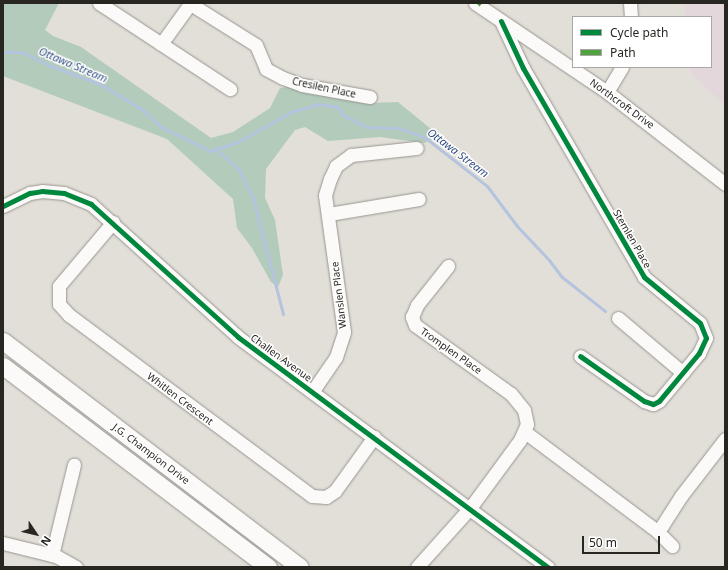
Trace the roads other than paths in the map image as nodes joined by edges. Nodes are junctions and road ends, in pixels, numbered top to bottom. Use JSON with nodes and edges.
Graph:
{"nodes":[{"id":1,"x":99,"y":3,"type":"edge"},
{"id":2,"x":475,"y":3,"type":"edge"},
{"id":3,"x":630,"y":3,"type":"edge"},
{"id":4,"x":190,"y":4,"type":"edge"},
{"id":5,"x":631,"y":16,"type":"edge"},
{"id":6,"x":501,"y":20,"type":"junction"},
{"id":7,"x":161,"y":44,"type":"junction"},
{"id":8,"x":621,"y":68,"type":"edge"},
{"id":9,"x":230,"y":89,"type":"dead end"},
{"id":10,"x":607,"y":92,"type":"junction"},
{"id":11,"x":370,"y":97,"type":"dead end"},
{"id":12,"x":417,"y":148,"type":"dead end"},
{"id":13,"x":725,"y":184,"type":"edge"},
{"id":14,"x":419,"y":199,"type":"dead end"},
{"id":15,"x":3,"y":206,"type":"edge"},
{"id":16,"x":328,"y":214,"type":"junction"},
{"id":17,"x":113,"y":222,"type":"junction"},
{"id":18,"x":448,"y":266,"type":"dead end"},
{"id":19,"x":618,"y":318,"type":"dead end"},
{"id":20,"x":3,"y":341,"type":"edge"},
{"id":21,"x":580,"y":356,"type":"dead end"},
{"id":22,"x":3,"y":366,"type":"edge"},
{"id":23,"x":682,"y":372,"type":"junction"},
{"id":24,"x":312,"y":392,"type":"junction"},
{"id":25,"x":525,"y":432,"type":"junction"},
{"id":26,"x":374,"y":437,"type":"junction"},
{"id":27,"x":725,"y":439,"type":"edge"},
{"id":28,"x":74,"y":465,"type":"dead end"},
{"id":29,"x":470,"y":508,"type":"junction"},
{"id":30,"x":658,"y":532,"type":"junction"},
{"id":31,"x":3,"y":543,"type":"edge"},
{"id":32,"x":672,"y":546,"type":"dead end"},
{"id":33,"x":52,"y":555,"type":"junction"},
{"id":34,"x":76,"y":567,"type":"edge"},
{"id":35,"x":268,"y":567,"type":"edge"},
{"id":36,"x":300,"y":567,"type":"edge"},
{"id":37,"x":417,"y":567,"type":"edge"},
{"id":38,"x":548,"y":567,"type":"edge"}],
"edges":[{"from":1,"to":7,"type":"street"},
{"from":2,"to":6,"type":"street","name":"Northcroft Drive"},
{"from":3,"to":5,"type":"street"},
{"from":4,"to":7,"type":"street"},
{"from":4,"to":11,"type":"street","name":"Cresilen Place"},
{"from":6,"to":10,"type":"street","name":"Northcroft Drive"},
{"from":6,"to":23,"type":"street","name":"Stemlen Place"},
{"from":7,"to":9,"type":"street"},
{"from":8,"to":10,"type":"street"},
{"from":10,"to":13,"type":"street","name":"Northcroft Drive"},
{"from":12,"to":16,"type":"street","name":"Wanslen Place"},
{"from":14,"to":16,"type":"street"},
{"from":15,"to":17,"type":"street","name":"Challen Avenue"},
{"from":16,"to":24,"type":"street","name":"Wanslen Place"},
{"from":17,"to":24,"type":"street","name":"Challen Avenue"},
{"from":17,"to":26,"type":"street","name":"Whitlen Crescent"},
{"from":18,"to":25,"type":"street","name":"Tromplen Place"},
{"from":19,"to":23,"type":"street"},
{"from":20,"to":36,"type":"main road","name":"J.G. Champion Drive"},
{"from":21,"to":23,"type":"street","name":"Stemlen Place"},
{"from":22,"to":35,"type":"main road","name":"J.G. Champion Drive"},
{"from":24,"to":26,"type":"street","name":"Challen Avenue"},
{"from":25,"to":29,"type":"street"},
{"from":25,"to":30,"type":"street"},
{"from":26,"to":29,"type":"street","name":"Challen Avenue"},
{"from":27,"to":30,"type":"street"},
{"from":28,"to":33,"type":"street"},
{"from":29,"to":37,"type":"street"},
{"from":29,"to":38,"type":"street","name":"Challen Avenue"},
{"from":30,"to":32,"type":"street"},
{"from":31,"to":33,"type":"street"},
{"from":33,"to":34,"type":"street"}]}
